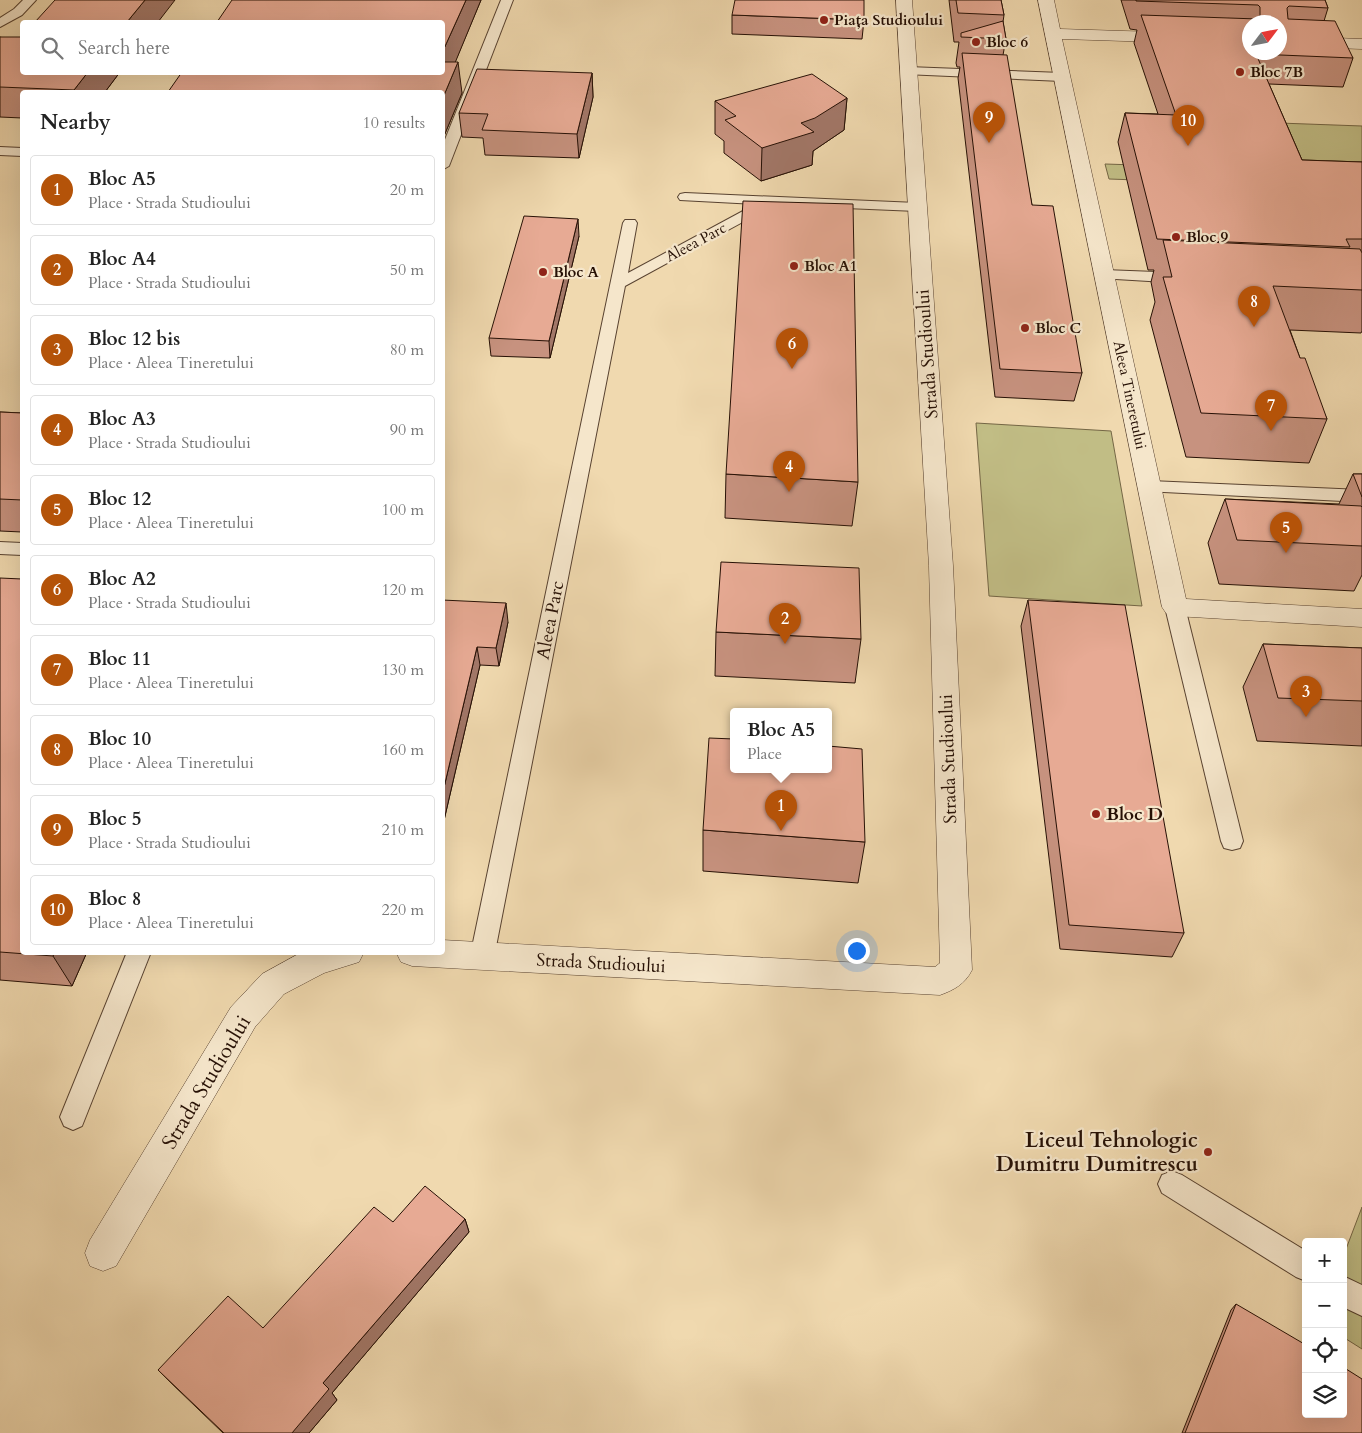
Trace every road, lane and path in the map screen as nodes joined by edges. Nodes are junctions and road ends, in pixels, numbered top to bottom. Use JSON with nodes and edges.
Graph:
{"nodes":[{"id":1,"x":30,"y":0,"type":"edge"},
{"id":2,"x":507,"y":0,"type":"edge"},
{"id":3,"x":904,"y":0,"type":"edge"},
{"id":4,"x":1046,"y":0,"type":"edge"},
{"id":5,"x":0,"y":23,"type":"edge"},
{"id":6,"x":1053,"y":34,"type":"junction"},
{"id":7,"x":1242,"y":40,"type":"edge"},
{"id":8,"x":1287,"y":41,"type":"edge"},
{"id":9,"x":1362,"y":44,"type":"edge"},
{"id":10,"x":908,"y":71,"type":"junction"},
{"id":11,"x":1062,"y":77,"type":"junction"},
{"id":12,"x":0,"y":152,"type":"edge"},
{"id":13,"x":20,"y":152,"type":"edge"},
{"id":14,"x":445,"y":158,"type":"edge"},
{"id":15,"x":685,"y":197,"type":"dead end"},
{"id":16,"x":774,"y":201,"type":"junction"},
{"id":17,"x":917,"y":207,"type":"junction"},
{"id":18,"x":630,"y":223,"type":"dead end"},
{"id":19,"x":1104,"y":275,"type":"junction"},
{"id":20,"x":1194,"y":279,"type":"edge"},
{"id":21,"x":618,"y":284,"type":"junction"},
{"id":22,"x":1150,"y":487,"type":"junction"},
{"id":23,"x":1362,"y":496,"type":"edge"},
{"id":24,"x":0,"y":548,"type":"edge"},
{"id":25,"x":20,"y":550,"type":"edge"},
{"id":26,"x":1175,"y":607,"type":"junction"},
{"id":27,"x":1362,"y":618,"type":"edge"},
{"id":28,"x":1232,"y":841,"type":"dead end"},
{"id":29,"x":445,"y":954,"type":"edge"},
{"id":30,"x":138,"y":955,"type":"edge"},
{"id":31,"x":337,"y":955,"type":"edge"},
{"id":32,"x":482,"y":957,"type":"junction"},
{"id":33,"x":73,"y":1117,"type":"dead end"},
{"id":34,"x":1172,"y":1184,"type":"dead end"},
{"id":35,"x":103,"y":1253,"type":"dead end"},
{"id":36,"x":1302,"y":1265,"type":"edge"},
{"id":37,"x":1347,"y":1293,"type":"edge"},
{"id":38,"x":1362,"y":1302,"type":"edge"}],
"edges":[{"from":1,"to":5,"type":"lane"},
{"from":2,"to":14,"type":"lane"},
{"from":3,"to":10,"type":"street","name":"Strada Studioului"},
{"from":4,"to":6,"type":"street","name":"Aleea Tineretului"},
{"from":6,"to":7,"type":"street"},
{"from":6,"to":11,"type":"street","name":"Aleea Tineretului"},
{"from":8,"to":9,"type":"street"},
{"from":10,"to":11,"type":"lane"},
{"from":10,"to":17,"type":"street","name":"Strada Studioului"},
{"from":11,"to":19,"type":"street","name":"Aleea Tineretului"},
{"from":12,"to":13,"type":"lane"},
{"from":15,"to":16,"type":"lane","name":"Aleea Parc"},
{"from":16,"to":17,"type":"lane","name":"Aleea Parc"},
{"from":16,"to":21,"type":"lane","name":"Aleea Parc"},
{"from":17,"to":32,"type":"street","name":"Strada Studioului"},
{"from":18,"to":21,"type":"lane","name":"Aleea Parc"},
{"from":19,"to":20,"type":"lane"},
{"from":19,"to":22,"type":"street","name":"Aleea Tineretului"},
{"from":21,"to":32,"type":"lane","name":"Aleea Parc"},
{"from":22,"to":23,"type":"lane"},
{"from":22,"to":26,"type":"street","name":"Aleea Tineretului"},
{"from":24,"to":25,"type":"lane"},
{"from":26,"to":27,"type":"street"},
{"from":26,"to":28,"type":"lane"},
{"from":29,"to":32,"type":"street","name":"Strada Studioului"},
{"from":30,"to":33,"type":"lane"},
{"from":31,"to":35,"type":"street","name":"Strada Studioului"},
{"from":34,"to":36,"type":"lane"},
{"from":37,"to":38,"type":"lane"}]}
